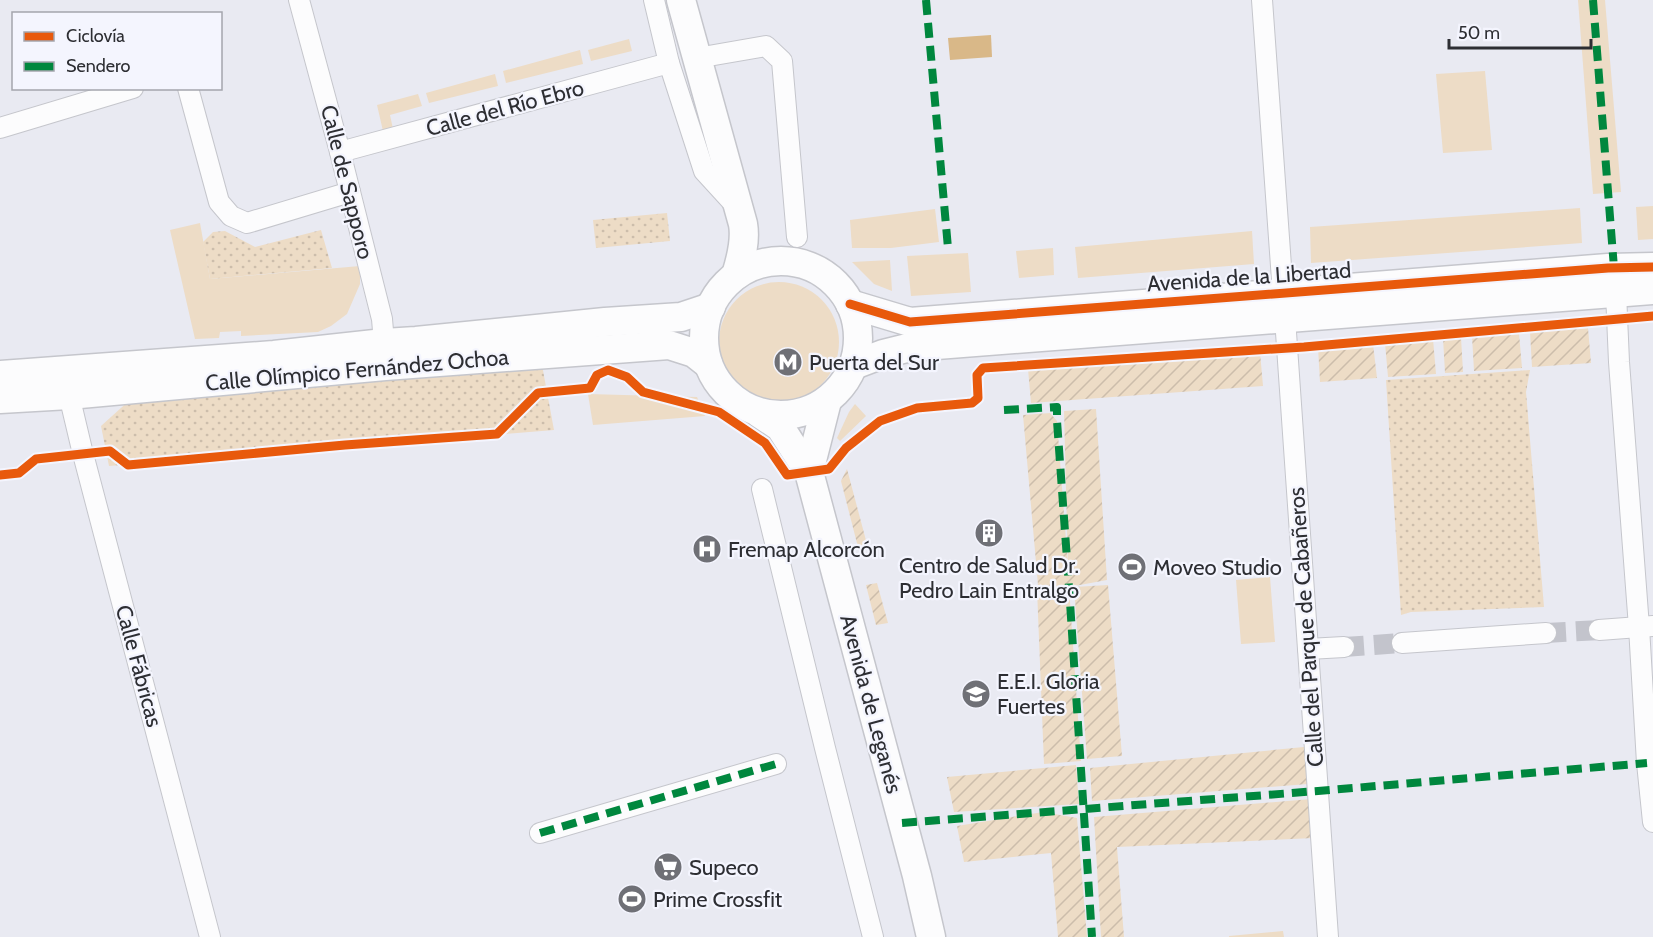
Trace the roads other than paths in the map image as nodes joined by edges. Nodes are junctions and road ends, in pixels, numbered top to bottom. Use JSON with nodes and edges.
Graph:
{"nodes":[{"id":1,"x":299,"y":0,"type":"edge"},
{"id":2,"x":654,"y":0,"type":"edge"},
{"id":3,"x":681,"y":0,"type":"edge"},
{"id":4,"x":1262,"y":0,"type":"edge"},
{"id":5,"x":697,"y":58,"type":"junction"},
{"id":6,"x":669,"y":63,"type":"junction"},
{"id":7,"x":127,"y":90,"type":"edge"},
{"id":8,"x":189,"y":90,"type":"edge"},
{"id":9,"x":0,"y":128,"type":"edge"},
{"id":10,"x":340,"y":152,"type":"junction"},
{"id":11,"x":350,"y":192,"type":"junction"},
{"id":12,"x":743,"y":222,"type":"junction"},
{"id":13,"x":797,"y":237,"type":"dead end"},
{"id":14,"x":776,"y":261,"type":"junction"},
{"id":15,"x":1653,"y":267,"type":"edge"},
{"id":16,"x":736,"y":275,"type":"junction"},
{"id":17,"x":1653,"y":290,"type":"edge"},
{"id":18,"x":1616,"y":293,"type":"junction"},
{"id":19,"x":850,"y":304,"type":"junction"},
{"id":20,"x":1284,"y":306,"type":"junction"},
{"id":21,"x":711,"y":307,"type":"junction"},
{"id":22,"x":385,"y":354,"type":"junction"},
{"id":23,"x":708,"y":364,"type":"junction"},
{"id":24,"x":854,"y":365,"type":"junction"},
{"id":25,"x":0,"y":375,"type":"edge"},
{"id":26,"x":69,"y":394,"type":"junction"},
{"id":27,"x":0,"y":399,"type":"edge"},
{"id":28,"x":827,"y":401,"type":"junction"},
{"id":29,"x":759,"y":413,"type":"junction"},
{"id":30,"x":809,"y":472,"type":"junction"},
{"id":31,"x":762,"y":489,"type":"dead end"},
{"id":32,"x":1646,"y":627,"type":"edge"},
{"id":33,"x":1599,"y":630,"type":"tunnel mouth"},
{"id":34,"x":1546,"y":633,"type":"tunnel mouth"},
{"id":35,"x":1402,"y":643,"type":"tunnel mouth"},
{"id":36,"x":1344,"y":647,"type":"tunnel mouth"},
{"id":37,"x":1308,"y":649,"type":"junction"},
{"id":38,"x":776,"y":764,"type":"dead end"},
{"id":39,"x":1653,"y":822,"type":"edge"},
{"id":40,"x":540,"y":833,"type":"dead end"},
{"id":41,"x":210,"y":937,"type":"edge"},
{"id":42,"x":873,"y":937,"type":"edge"},
{"id":43,"x":931,"y":937,"type":"edge"},
{"id":44,"x":1328,"y":937,"type":"edge"}],
"edges":[{"from":1,"to":10,"type":"street","name":"Calle de Sapporo"},
{"from":2,"to":6,"type":"street"},
{"from":3,"to":5,"type":"street"},
{"from":4,"to":20,"type":"street","name":"Calle del Parque de Cabañeros"},
{"from":5,"to":12,"type":"street"},
{"from":5,"to":13,"type":"street"},
{"from":6,"to":10,"type":"street","name":"Calle del Río Ebro"},
{"from":6,"to":12,"type":"street"},
{"from":7,"to":9,"type":"street"},
{"from":8,"to":11,"type":"street"},
{"from":10,"to":11,"type":"street","name":"Calle de Sapporo"},
{"from":11,"to":22,"type":"street","name":"Calle de Sapporo"},
{"from":12,"to":14,"type":"street"},
{"from":12,"to":16,"type":"street"},
{"from":14,"to":16,"type":"street"},
{"from":14,"to":19,"type":"street"},
{"from":15,"to":20,"type":"street","name":"Avenida de la Libertad"},
{"from":16,"to":21,"type":"street"},
{"from":17,"to":18,"type":"street","name":"Avenida de la Libertad"},
{"from":18,"to":20,"type":"street","name":"Avenida de la Libertad"},
{"from":18,"to":32,"type":"street"},
{"from":19,"to":20,"type":"street","name":"Avenida de la Libertad"},
{"from":19,"to":24,"type":"street"},
{"from":20,"to":24,"type":"street","name":"Avenida de la Libertad"},
{"from":20,"to":37,"type":"street","name":"Calle del Parque de Cabañeros"},
{"from":21,"to":22,"type":"street","name":"Calle Olímpico Fernández Ochoa"},
{"from":21,"to":23,"type":"street"},
{"from":22,"to":23,"type":"street","name":"Calle Olímpico Fernández Ochoa"},
{"from":22,"to":25,"type":"street","name":"Calle Olímpico Fernández Ochoa"},
{"from":22,"to":26,"type":"street","name":"Calle Olímpico Fernández Ochoa"},
{"from":23,"to":29,"type":"street"},
{"from":24,"to":28,"type":"street"},
{"from":26,"to":27,"type":"street","name":"Calle Olímpico Fernández Ochoa"},
{"from":26,"to":41,"type":"street","name":"Calle Fábricas"},
{"from":28,"to":29,"type":"street"},
{"from":28,"to":30,"type":"street","name":"Avenida de Leganés"},
{"from":29,"to":30,"type":"street","name":"Avenida de Leganés"},
{"from":30,"to":43,"type":"street","name":"Avenida de Leganés"},
{"from":31,"to":42,"type":"street"},
{"from":32,"to":33,"type":"street"},
{"from":32,"to":39,"type":"street"},
{"from":34,"to":35,"type":"street"},
{"from":36,"to":37,"type":"street"},
{"from":37,"to":44,"type":"street","name":"Calle del Parque de Cabañeros"},
{"from":38,"to":40,"type":"street"}]}
